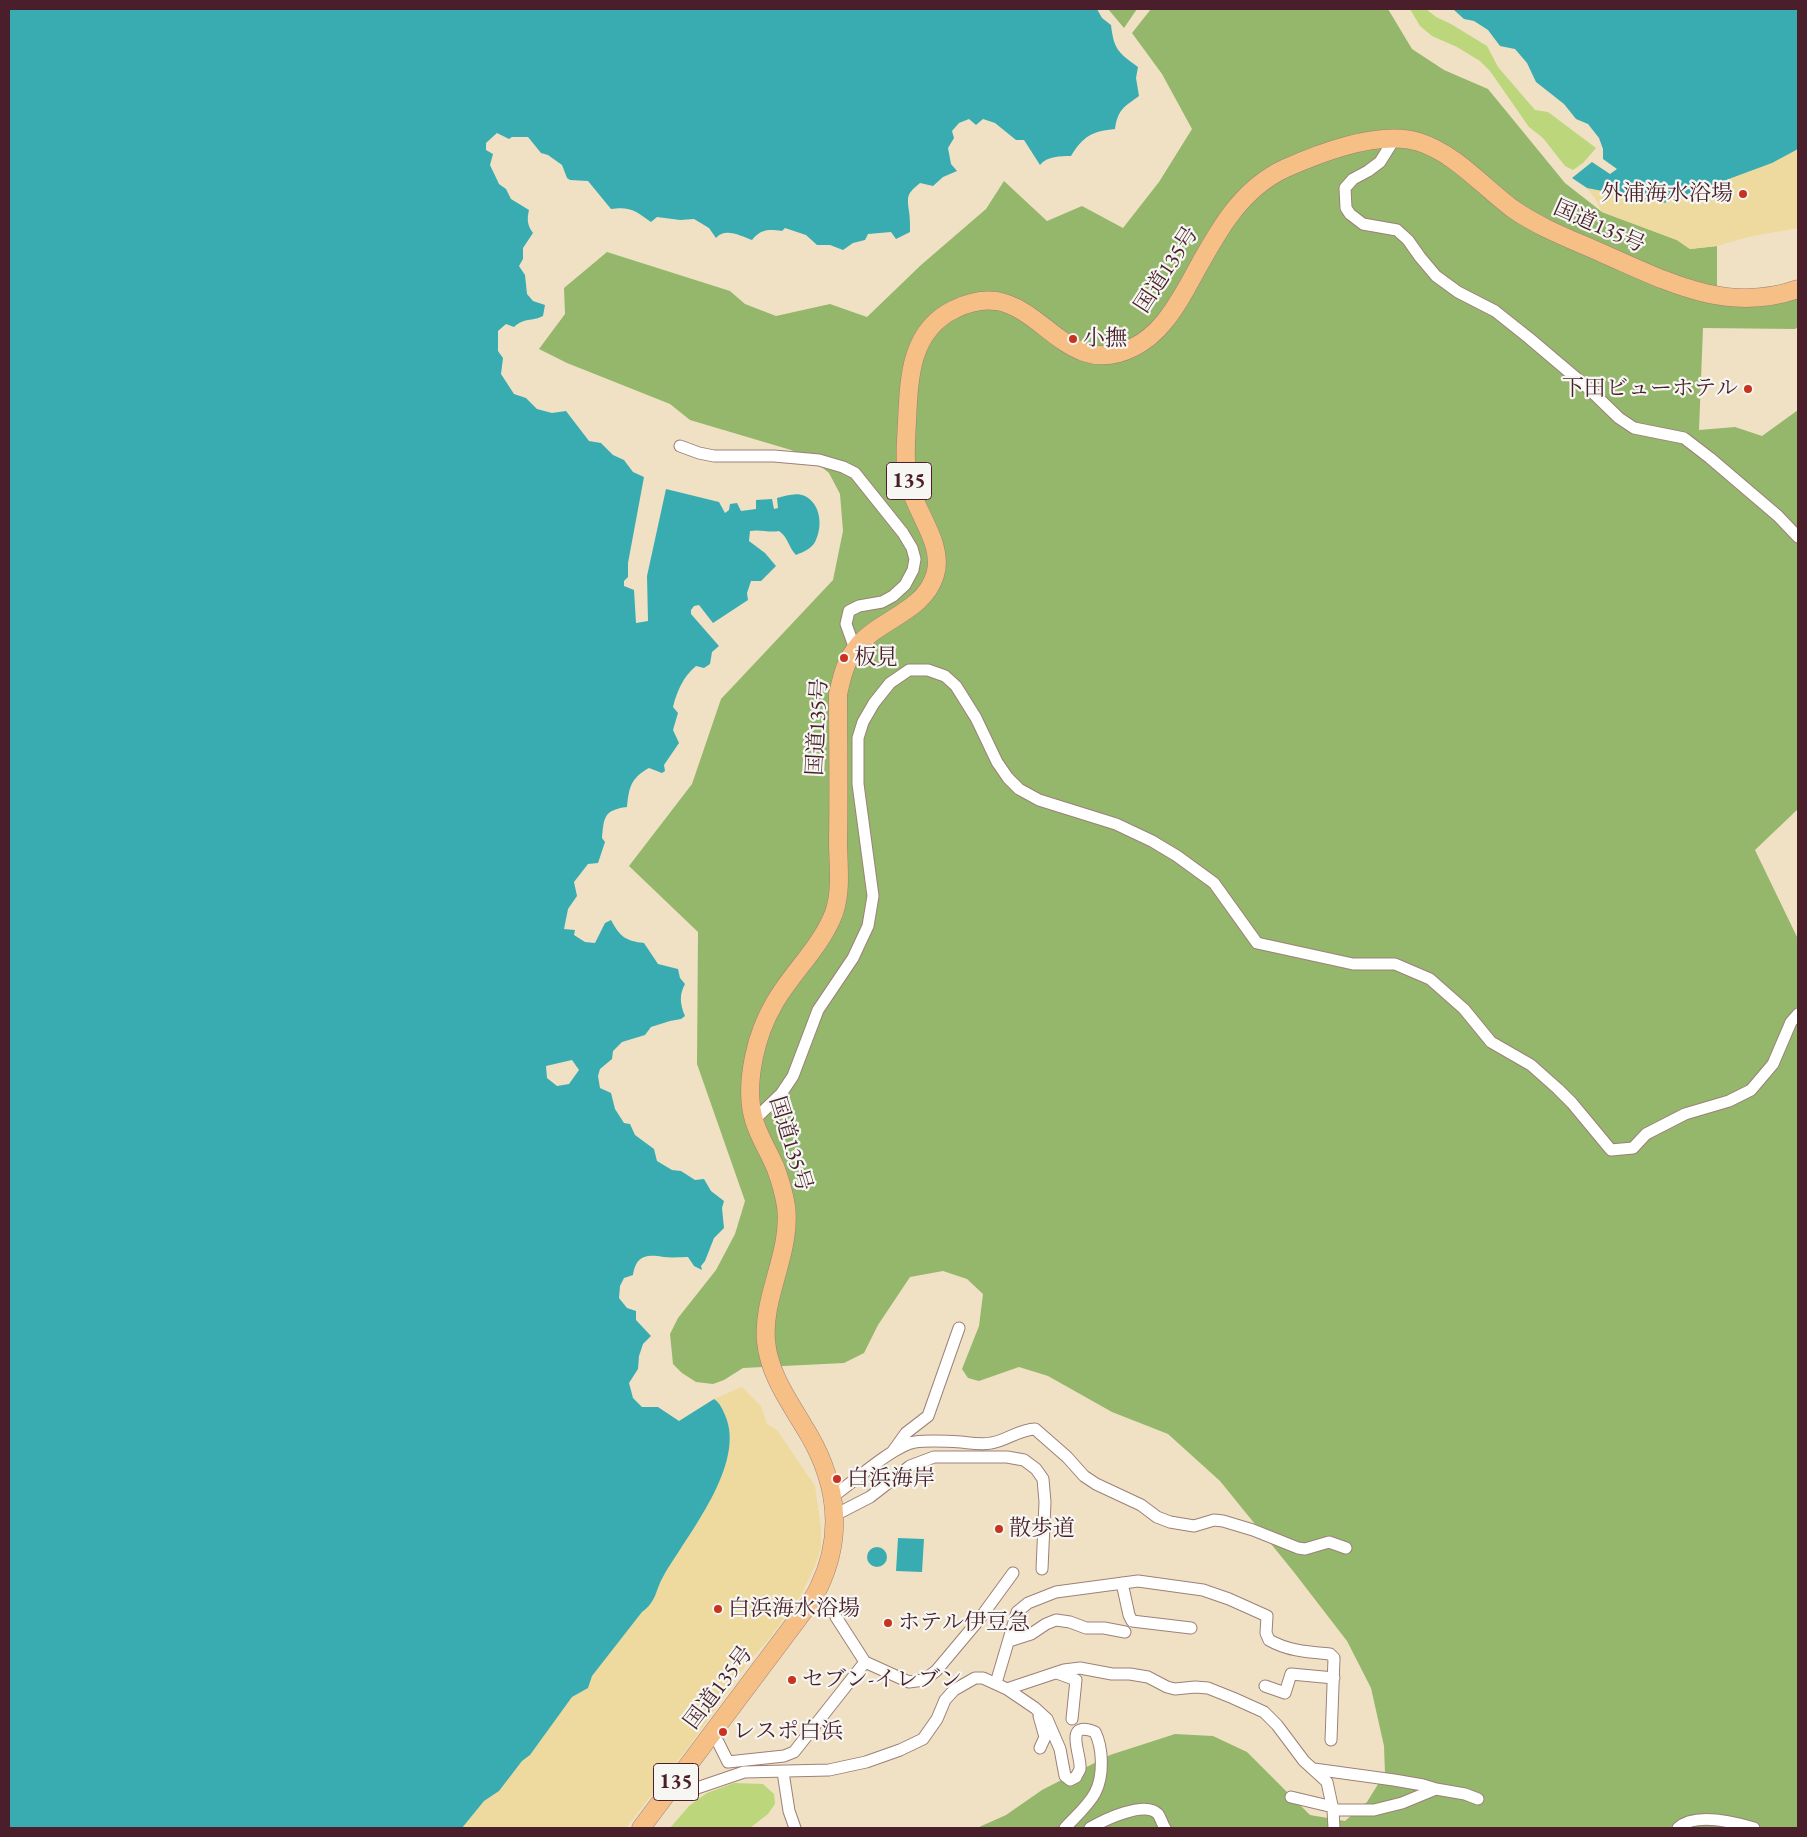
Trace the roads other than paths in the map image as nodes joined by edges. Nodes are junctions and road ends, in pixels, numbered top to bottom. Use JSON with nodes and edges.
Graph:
{"nodes":[{"id":1,"x":1395,"y":138,"type":"junction"},
{"id":2,"x":1798,"y":289,"type":"edge"},
{"id":3,"x":680,"y":446,"type":"dead end"},
{"id":4,"x":1798,"y":537,"type":"edge"},
{"id":5,"x":855,"y":649,"type":"junction"},
{"id":6,"x":1798,"y":1014,"type":"edge"},
{"id":7,"x":754,"y":1120,"type":"junction"},
{"id":8,"x":959,"y":1328,"type":"dead end"},
{"id":9,"x":890,"y":1455,"type":"junction"},
{"id":10,"x":832,"y":1497,"type":"junction"},
{"id":11,"x":834,"y":1515,"type":"junction"},
{"id":12,"x":1346,"y":1548,"type":"dead end"},
{"id":13,"x":1042,"y":1569,"type":"dead end"},
{"id":14,"x":1013,"y":1573,"type":"dead end"},
{"id":15,"x":1122,"y":1583,"type":"junction"},
{"id":16,"x":836,"y":1617,"type":"dead end"},
{"id":17,"x":1191,"y":1628,"type":"dead end"},
{"id":18,"x":1124,"y":1632,"type":"dead end"},
{"id":19,"x":1009,"y":1640,"type":"junction"},
{"id":20,"x":865,"y":1662,"type":"junction"},
{"id":21,"x":1057,"y":1673,"type":"junction"},
{"id":22,"x":1334,"y":1678,"type":"junction"},
{"id":23,"x":996,"y":1683,"type":"junction"},
{"id":24,"x":1265,"y":1686,"type":"dead end"},
{"id":25,"x":1006,"y":1688,"type":"junction"},
{"id":26,"x":1038,"y":1710,"type":"junction"},
{"id":27,"x":1072,"y":1719,"type":"dead end"},
{"id":28,"x":711,"y":1735,"type":"junction"},
{"id":29,"x":1331,"y":1740,"type":"dead end"},
{"id":30,"x":1040,"y":1748,"type":"dead end"},
{"id":31,"x":1314,"y":1768,"type":"junction"},
{"id":32,"x":783,"y":1772,"type":"junction"},
{"id":33,"x":671,"y":1789,"type":"junction"},
{"id":34,"x":1436,"y":1789,"type":"junction"},
{"id":35,"x":1290,"y":1797,"type":"dead end"},
{"id":36,"x":1478,"y":1799,"type":"dead end"},
{"id":37,"x":1333,"y":1808,"type":"junction"},
{"id":38,"x":641,"y":1828,"type":"edge"},
{"id":39,"x":794,"y":1828,"type":"edge"},
{"id":40,"x":1065,"y":1828,"type":"edge"},
{"id":41,"x":1090,"y":1828,"type":"edge"},
{"id":42,"x":1166,"y":1828,"type":"edge"},
{"id":43,"x":1334,"y":1828,"type":"edge"},
{"id":44,"x":1678,"y":1828,"type":"edge"},
{"id":45,"x":1754,"y":1828,"type":"edge"}],
"edges":[{"from":1,"to":2,"type":"highway","name":"国道135号","number":"135"},
{"from":1,"to":4,"type":"street"},
{"from":1,"to":5,"type":"highway","name":"国道135号","number":"135"},
{"from":3,"to":5,"type":"street"},
{"from":5,"to":7,"type":"highway","name":"国道135号","number":"135"},
{"from":6,"to":7,"type":"street"},
{"from":7,"to":10,"type":"highway","name":"国道135号","number":"135"},
{"from":8,"to":9,"type":"street"},
{"from":9,"to":10,"type":"street"},
{"from":9,"to":12,"type":"street"},
{"from":10,"to":11,"type":"highway","name":"国道135号","number":"135"},
{"from":11,"to":13,"type":"street"},
{"from":11,"to":28,"type":"highway","name":"国道135号","number":"135"},
{"from":14,"to":20,"type":"street"},
{"from":15,"to":17,"type":"street"},
{"from":15,"to":19,"type":"street"},
{"from":15,"to":22,"type":"street"},
{"from":16,"to":20,"type":"street"},
{"from":18,"to":19,"type":"street"},
{"from":19,"to":23,"type":"street"},
{"from":20,"to":28,"type":"street"},
{"from":21,"to":25,"type":"street"},
{"from":21,"to":27,"type":"street"},
{"from":21,"to":31,"type":"street"},
{"from":22,"to":24,"type":"street"},
{"from":22,"to":29,"type":"street"},
{"from":23,"to":25,"type":"street"},
{"from":23,"to":32,"type":"street"},
{"from":25,"to":26,"type":"street"},
{"from":26,"to":30,"type":"street"},
{"from":26,"to":40,"type":"street"},
{"from":28,"to":33,"type":"highway","name":"国道135号","number":"135"},
{"from":31,"to":34,"type":"street"},
{"from":31,"to":37,"type":"street"},
{"from":32,"to":33,"type":"street"},
{"from":32,"to":39,"type":"street"},
{"from":33,"to":38,"type":"highway","name":"国道135号","number":"135"},
{"from":34,"to":36,"type":"street"},
{"from":34,"to":37,"type":"street"},
{"from":35,"to":37,"type":"street"},
{"from":37,"to":43,"type":"street"},
{"from":41,"to":42,"type":"street"},
{"from":44,"to":45,"type":"street"}]}
